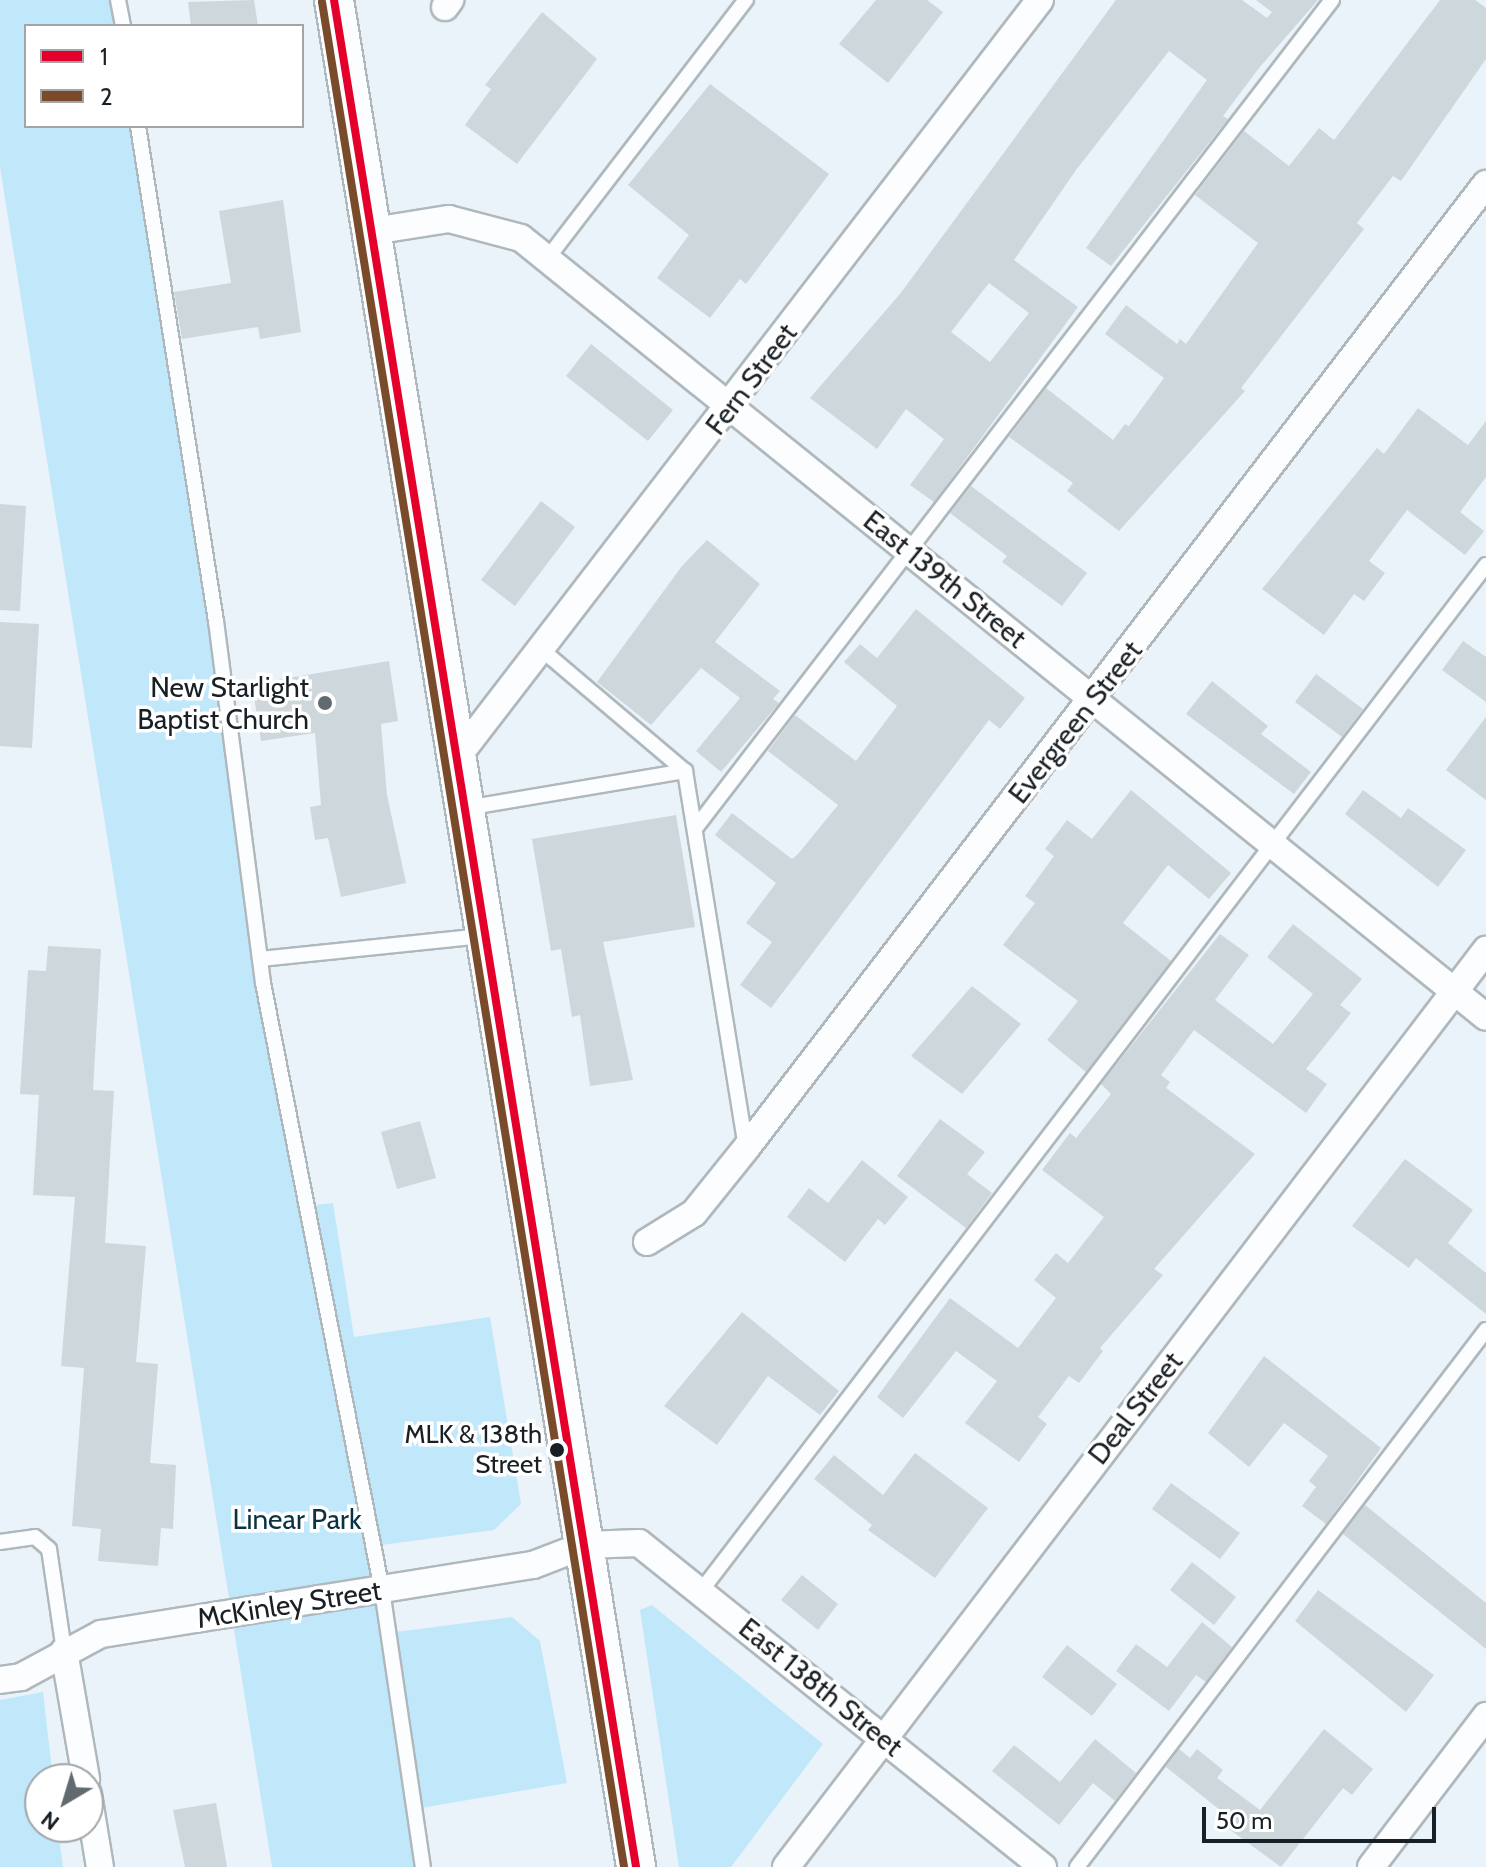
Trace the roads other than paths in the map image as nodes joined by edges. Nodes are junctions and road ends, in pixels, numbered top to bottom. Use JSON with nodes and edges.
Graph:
{"nodes":[{"id":1,"x":118,"y":0,"type":"edge"},
{"id":2,"x":334,"y":0,"type":"edge"},
{"id":3,"x":746,"y":0,"type":"edge"},
{"id":4,"x":1040,"y":0,"type":"edge"},
{"id":5,"x":1332,"y":0,"type":"edge"},
{"id":6,"x":123,"y":24,"type":"edge"},
{"id":7,"x":138,"y":128,"type":"edge"},
{"id":8,"x":1486,"y":184,"type":"edge"},
{"id":9,"x":373,"y":231,"type":"junction"},
{"id":10,"x":547,"y":259,"type":"junction"},
{"id":11,"x":731,"y":406,"type":"junction"},
{"id":12,"x":909,"y":549,"type":"junction"},
{"id":13,"x":1486,"y":565,"type":"edge"},
{"id":14,"x":541,"y":649,"type":"junction"},
{"id":15,"x":1094,"y":699,"type":"junction"},
{"id":16,"x":458,"y":756,"type":"junction"},
{"id":17,"x":685,"y":771,"type":"junction"},
{"id":18,"x":466,"y":808,"type":"junction"},
{"id":19,"x":697,"y":826,"type":"junction"},
{"id":20,"x":1272,"y":844,"type":"junction"},
{"id":21,"x":487,"y":936,"type":"junction"},
{"id":22,"x":1486,"y":950,"type":"edge"},
{"id":23,"x":260,"y":959,"type":"junction"},
{"id":24,"x":1454,"y":992,"type":"junction"},
{"id":25,"x":1486,"y":1017,"type":"edge"},
{"id":26,"x":747,"y":1147,"type":"junction"},
{"id":27,"x":647,"y":1242,"type":"dead end"},
{"id":28,"x":1486,"y":1330,"type":"edge"},
{"id":29,"x":0,"y":1542,"type":"edge"},
{"id":30,"x":585,"y":1545,"type":"junction"},
{"id":31,"x":382,"y":1590,"type":"junction"},
{"id":32,"x":701,"y":1591,"type":"junction"},
{"id":33,"x":64,"y":1651,"type":"junction"},
{"id":34,"x":0,"y":1680,"type":"edge"},
{"id":35,"x":1486,"y":1716,"type":"edge"},
{"id":36,"x":883,"y":1736,"type":"junction"},
{"id":37,"x":83,"y":1763,"type":"edge"},
{"id":38,"x":96,"y":1843,"type":"edge"},
{"id":39,"x":100,"y":1867,"type":"edge"},
{"id":40,"x":423,"y":1867,"type":"edge"},
{"id":41,"x":636,"y":1867,"type":"edge"},
{"id":42,"x":786,"y":1867,"type":"edge"},
{"id":43,"x":1043,"y":1867,"type":"edge"},
{"id":44,"x":1077,"y":1867,"type":"edge"},
{"id":45,"x":1371,"y":1867,"type":"edge"}],
"edges":[{"from":1,"to":6,"type":"lane"},
{"from":2,"to":9,"type":"main road"},
{"from":3,"to":10,"type":"lane"},
{"from":4,"to":11,"type":"street","name":"Fern Street"},
{"from":5,"to":12,"type":"lane"},
{"from":7,"to":23,"type":"lane"},
{"from":8,"to":15,"type":"street","name":"Evergreen Street"},
{"from":9,"to":10,"type":"street","name":"East 139th Street"},
{"from":9,"to":16,"type":"main road"},
{"from":10,"to":11,"type":"street","name":"East 139th Street"},
{"from":11,"to":12,"type":"street","name":"East 139th Street"},
{"from":11,"to":14,"type":"street","name":"Fern Street"},
{"from":12,"to":15,"type":"street","name":"East 139th Street"},
{"from":12,"to":19,"type":"lane"},
{"from":13,"to":20,"type":"lane"},
{"from":14,"to":16,"type":"street","name":"Fern Street"},
{"from":14,"to":17,"type":"lane"},
{"from":15,"to":20,"type":"street","name":"East 139th Street"},
{"from":15,"to":26,"type":"street","name":"Evergreen Street"},
{"from":16,"to":18,"type":"main road"},
{"from":17,"to":18,"type":"lane"},
{"from":17,"to":19,"type":"lane"},
{"from":18,"to":21,"type":"main road"},
{"from":19,"to":26,"type":"lane"},
{"from":20,"to":24,"type":"street","name":"East 139th Street"},
{"from":20,"to":32,"type":"lane"},
{"from":21,"to":23,"type":"lane"},
{"from":21,"to":30,"type":"main road"},
{"from":22,"to":24,"type":"street","name":"Deal Street"},
{"from":23,"to":31,"type":"lane"},
{"from":24,"to":25,"type":"street","name":"East 139th Street"},
{"from":24,"to":36,"type":"street","name":"Deal Street"},
{"from":26,"to":27,"type":"street","name":"Evergreen Street"},
{"from":28,"to":44,"type":"lane"},
{"from":29,"to":33,"type":"lane"},
{"from":30,"to":31,"type":"street","name":"McKinley Street"},
{"from":30,"to":32,"type":"street","name":"East 138th Street"},
{"from":30,"to":41,"type":"main road"},
{"from":31,"to":33,"type":"street","name":"McKinley Street"},
{"from":31,"to":40,"type":"lane"},
{"from":32,"to":36,"type":"street","name":"East 138th Street"},
{"from":33,"to":34,"type":"street","name":"McKinley Street"},
{"from":33,"to":37,"type":"street"},
{"from":35,"to":45,"type":"street"},
{"from":36,"to":42,"type":"street","name":"Deal Street"},
{"from":36,"to":43,"type":"street","name":"East 138th Street"},
{"from":38,"to":39,"type":"street"}]}
